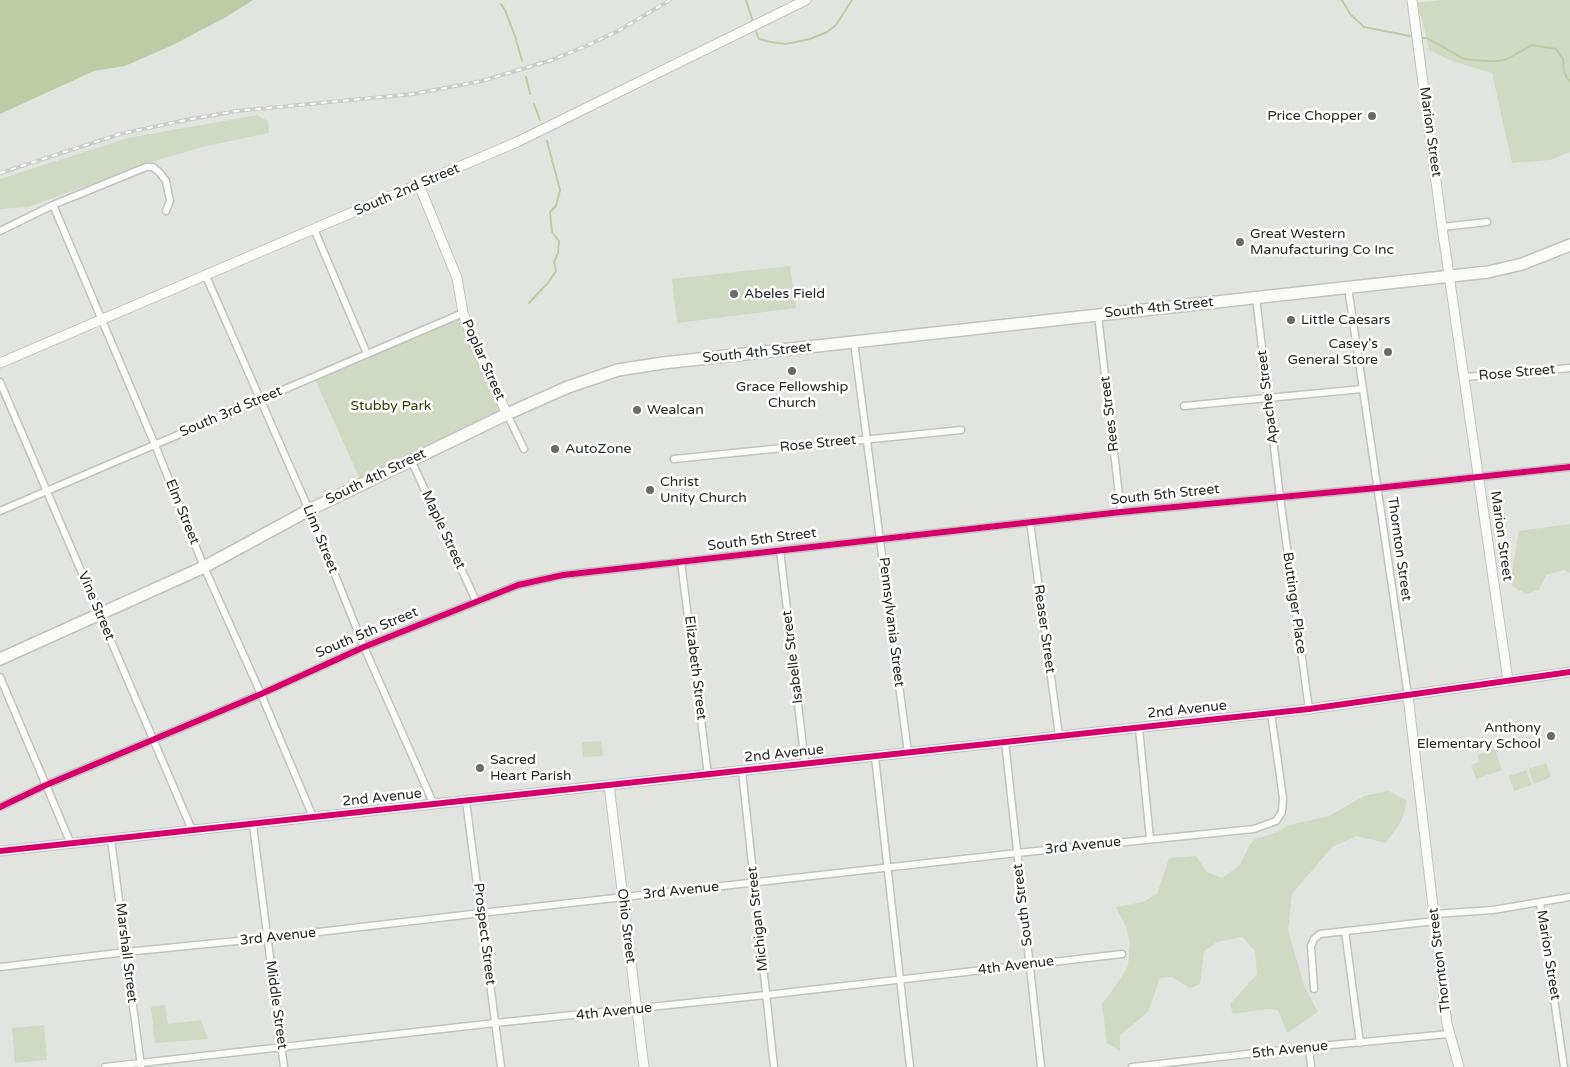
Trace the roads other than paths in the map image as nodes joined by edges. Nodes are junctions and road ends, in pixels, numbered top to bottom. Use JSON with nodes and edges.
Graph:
{"nodes":[{"id":1,"x":806,"y":0,"type":"edge"},
{"id":2,"x":1412,"y":0,"type":"edge"},
{"id":3,"x":419,"y":185,"type":"junction"},
{"id":4,"x":53,"y":206,"type":"junction"},
{"id":5,"x":166,"y":211,"type":"dead end"},
{"id":6,"x":1488,"y":222,"type":"dead end"},
{"id":7,"x":1442,"y":227,"type":"junction"},
{"id":8,"x":314,"y":229,"type":"junction"},
{"id":9,"x":0,"y":231,"type":"edge"},
{"id":10,"x":1570,"y":244,"type":"edge"},
{"id":11,"x":205,"y":274,"type":"junction"},
{"id":12,"x":1450,"y":277,"type":"junction"},
{"id":13,"x":1348,"y":288,"type":"junction"},
{"id":14,"x":1256,"y":298,"type":"junction"},
{"id":15,"x":463,"y":314,"type":"junction"},
{"id":16,"x":1098,"y":315,"type":"junction"},
{"id":17,"x":100,"y":320,"type":"junction"},
{"id":18,"x":854,"y":342,"type":"junction"},
{"id":19,"x":367,"y":354,"type":"junction"},
{"id":20,"x":0,"y":363,"type":"edge"},
{"id":21,"x":1570,"y":368,"type":"edge"},
{"id":22,"x":1465,"y":378,"type":"junction"},
{"id":23,"x":0,"y":382,"type":"edge"},
{"id":24,"x":1362,"y":389,"type":"junction"},
{"id":25,"x":1268,"y":399,"type":"junction"},
{"id":26,"x":261,"y":400,"type":"junction"},
{"id":27,"x":1184,"y":406,"type":"dead end"},
{"id":28,"x":507,"y":414,"type":"junction"},
{"id":29,"x":961,"y":430,"type":"dead end"},
{"id":30,"x":867,"y":439,"type":"junction"},
{"id":31,"x":155,"y":445,"type":"junction"},
{"id":32,"x":524,"y":449,"type":"dead end"},
{"id":33,"x":674,"y":459,"type":"dead end"},
{"id":34,"x":411,"y":460,"type":"junction"},
{"id":35,"x":1570,"y":467,"type":"edge"},
{"id":36,"x":1480,"y":477,"type":"junction"},
{"id":37,"x":1377,"y":488,"type":"junction"},
{"id":38,"x":47,"y":491,"type":"junction"},
{"id":39,"x":1280,"y":496,"type":"junction"},
{"id":40,"x":309,"y":510,"type":"junction"},
{"id":41,"x":0,"y":511,"type":"edge"},
{"id":42,"x":1121,"y":512,"type":"junction"},
{"id":43,"x":1030,"y":522,"type":"junction"},
{"id":44,"x":880,"y":538,"type":"junction"},
{"id":45,"x":780,"y":550,"type":"junction"},
{"id":46,"x":681,"y":562,"type":"junction"},
{"id":47,"x":204,"y":567,"type":"junction"},
{"id":48,"x":476,"y":601,"type":"junction"},
{"id":49,"x":100,"y":615,"type":"junction"},
{"id":50,"x":364,"y":646,"type":"junction"},
{"id":51,"x":0,"y":659,"type":"edge"},
{"id":52,"x":1570,"y":672,"type":"edge"},
{"id":53,"x":0,"y":677,"type":"edge"},
{"id":54,"x":1508,"y":680,"type":"junction"},
{"id":55,"x":261,"y":694,"type":"junction"},
{"id":56,"x":1408,"y":696,"type":"junction"},
{"id":57,"x":1309,"y":709,"type":"junction"},
{"id":58,"x":1271,"y":713,"type":"junction"},
{"id":59,"x":1139,"y":728,"type":"junction"},
{"id":60,"x":1059,"y":736,"type":"junction"},
{"id":61,"x":154,"y":739,"type":"junction"},
{"id":62,"x":1006,"y":742,"type":"junction"},
{"id":63,"x":908,"y":753,"type":"junction"},
{"id":64,"x":875,"y":757,"type":"junction"},
{"id":65,"x":805,"y":764,"type":"junction"},
{"id":66,"x":742,"y":771,"type":"junction"},
{"id":67,"x":708,"y":774,"type":"junction"},
{"id":68,"x":46,"y":785,"type":"junction"},
{"id":69,"x":609,"y":785,"type":"junction"},
{"id":70,"x":466,"y":801,"type":"junction"},
{"id":71,"x":434,"y":805,"type":"junction"},
{"id":72,"x":0,"y":807,"type":"edge"},
{"id":73,"x":313,"y":818,"type":"junction"},
{"id":74,"x":253,"y":825,"type":"junction"},
{"id":75,"x":192,"y":830,"type":"junction"},
{"id":76,"x":111,"y":839,"type":"junction"},
{"id":77,"x":1150,"y":839,"type":"junction"},
{"id":78,"x":70,"y":844,"type":"junction"},
{"id":79,"x":0,"y":851,"type":"edge"},
{"id":80,"x":1017,"y":853,"type":"junction"},
{"id":81,"x":888,"y":868,"type":"junction"},
{"id":82,"x":754,"y":883,"type":"junction"},
{"id":83,"x":1570,"y":897,"type":"edge"},
{"id":84,"x":622,"y":898,"type":"junction"},
{"id":85,"x":1540,"y":903,"type":"junction"},
{"id":86,"x":481,"y":913,"type":"junction"},
{"id":87,"x":1435,"y":918,"type":"junction"},
{"id":88,"x":1345,"y":931,"type":"junction"},
{"id":89,"x":267,"y":938,"type":"junction"},
{"id":90,"x":126,"y":952,"type":"junction"},
{"id":91,"x":1122,"y":954,"type":"dead end"},
{"id":92,"x":1030,"y":964,"type":"junction"},
{"id":93,"x":0,"y":967,"type":"edge"},
{"id":94,"x":901,"y":980,"type":"junction"},
{"id":95,"x":1314,"y":989,"type":"dead end"},
{"id":96,"x":766,"y":995,"type":"junction"},
{"id":97,"x":636,"y":1010,"type":"junction"},
{"id":98,"x":495,"y":1023,"type":"junction"},
{"id":99,"x":1449,"y":1034,"type":"junction"},
{"id":100,"x":1360,"y":1043,"type":"junction"},
{"id":101,"x":282,"y":1047,"type":"junction"},
{"id":102,"x":1309,"y":1047,"type":"junction"},
{"id":103,"x":141,"y":1065,"type":"edge"},
{"id":104,"x":1176,"y":1065,"type":"edge"},
{"id":105,"x":105,"y":1067,"type":"edge"},
{"id":106,"x":284,"y":1067,"type":"edge"},
{"id":107,"x":501,"y":1067,"type":"edge"},
{"id":108,"x":644,"y":1067,"type":"edge"},
{"id":109,"x":774,"y":1067,"type":"edge"},
{"id":110,"x":910,"y":1067,"type":"edge"},
{"id":111,"x":1041,"y":1067,"type":"edge"},
{"id":112,"x":1132,"y":1067,"type":"edge"},
{"id":113,"x":1311,"y":1067,"type":"edge"},
{"id":114,"x":1459,"y":1067,"type":"edge"},
{"id":115,"x":1564,"y":1067,"type":"edge"}],
"edges":[{"from":1,"to":3,"type":"street","name":"South 2nd Street"},
{"from":2,"to":7,"type":"street","name":"Marion Street"},
{"from":3,"to":8,"type":"street","name":"South 2nd Street"},
{"from":3,"to":15,"type":"street","name":"Poplar Street"},
{"from":4,"to":5,"type":"street"},
{"from":4,"to":9,"type":"street"},
{"from":4,"to":17,"type":"street","name":"Elm Street"},
{"from":6,"to":7,"type":"street"},
{"from":7,"to":12,"type":"street","name":"Marion Street"},
{"from":8,"to":11,"type":"street","name":"South 2nd Street"},
{"from":8,"to":19,"type":"street"},
{"from":10,"to":12,"type":"highway","name":"South 4th Street"},
{"from":11,"to":17,"type":"street","name":"South 2nd Street"},
{"from":11,"to":26,"type":"street","name":"Linn Street"},
{"from":12,"to":13,"type":"highway","name":"South 4th Street"},
{"from":12,"to":22,"type":"street","name":"Marion Street"},
{"from":13,"to":14,"type":"highway","name":"South 4th Street"},
{"from":13,"to":24,"type":"street","name":"Thornton Street"},
{"from":14,"to":16,"type":"highway","name":"South 4th Street"},
{"from":14,"to":25,"type":"street","name":"Apache Street"},
{"from":15,"to":19,"type":"street","name":"South 3rd Street"},
{"from":15,"to":28,"type":"street","name":"Poplar Street"},
{"from":16,"to":18,"type":"highway","name":"South 4th Street"},
{"from":16,"to":42,"type":"street","name":"Rees Street"},
{"from":17,"to":20,"type":"street","name":"South 2nd Street"},
{"from":17,"to":31,"type":"street","name":"Elm Street"},
{"from":18,"to":28,"type":"highway","name":"South 4th Street"},
{"from":18,"to":30,"type":"street","name":"Pennsylvania Street"},
{"from":19,"to":26,"type":"street","name":"South 3rd Street"},
{"from":21,"to":22,"type":"street","name":"Rose Street"},
{"from":22,"to":36,"type":"street","name":"Marion Street"},
{"from":23,"to":38,"type":"street","name":"Vine Street"},
{"from":24,"to":25,"type":"street"},
{"from":24,"to":37,"type":"street","name":"Thornton Street"},
{"from":25,"to":27,"type":"street"},
{"from":25,"to":39,"type":"street","name":"Apache Street"},
{"from":26,"to":31,"type":"street","name":"South 3rd Street"},
{"from":26,"to":40,"type":"street","name":"Linn Street"},
{"from":28,"to":32,"type":"street","name":"Poplar Street"},
{"from":28,"to":34,"type":"highway","name":"South 4th Street"},
{"from":29,"to":30,"type":"street","name":"Rose Street"},
{"from":30,"to":33,"type":"street","name":"Rose Street"},
{"from":30,"to":44,"type":"street","name":"Pennsylvania Street"},
{"from":31,"to":38,"type":"street","name":"South 3rd Street"},
{"from":31,"to":47,"type":"street","name":"Elm Street"},
{"from":34,"to":40,"type":"highway","name":"South 4th Street"},
{"from":34,"to":48,"type":"street","name":"Maple Street"},
{"from":35,"to":36,"type":"street","name":"South 5th Street"},
{"from":36,"to":37,"type":"street","name":"South 5th Street"},
{"from":36,"to":54,"type":"street","name":"Marion Street"},
{"from":37,"to":39,"type":"street","name":"South 5th Street"},
{"from":37,"to":56,"type":"street","name":"Thornton Street"},
{"from":38,"to":41,"type":"street","name":"South 3rd Street"},
{"from":38,"to":49,"type":"street","name":"Vine Street"},
{"from":39,"to":42,"type":"street","name":"South 5th Street"},
{"from":39,"to":57,"type":"street","name":"Buttinger Place"},
{"from":40,"to":47,"type":"highway","name":"South 4th Street"},
{"from":40,"to":50,"type":"street","name":"Linn Street"},
{"from":42,"to":43,"type":"street","name":"South 5th Street"},
{"from":43,"to":44,"type":"street","name":"South 5th Street"},
{"from":43,"to":60,"type":"street","name":"Reaser Street"},
{"from":44,"to":45,"type":"street","name":"South 5th Street"},
{"from":44,"to":63,"type":"street","name":"Pennsylvania Street"},
{"from":45,"to":46,"type":"street","name":"South 5th Street"},
{"from":45,"to":65,"type":"street","name":"Isabelle Street"},
{"from":46,"to":48,"type":"street","name":"South 5th Street"},
{"from":46,"to":67,"type":"street","name":"Elizabeth Street"},
{"from":47,"to":49,"type":"highway","name":"South 4th Street"},
{"from":47,"to":55,"type":"street","name":"Elm Street"},
{"from":48,"to":50,"type":"street","name":"South 5th Street"},
{"from":49,"to":51,"type":"highway","name":"South 4th Street"},
{"from":49,"to":61,"type":"street","name":"Vine Street"},
{"from":50,"to":55,"type":"street","name":"South 5th Street"},
{"from":50,"to":71,"type":"street","name":"Linn Street"},
{"from":52,"to":54,"type":"street","name":"2nd Avenue"},
{"from":53,"to":68,"type":"street"},
{"from":54,"to":56,"type":"street","name":"2nd Avenue"},
{"from":55,"to":61,"type":"street","name":"South 5th Street"},
{"from":55,"to":73,"type":"street","name":"Elm Street"},
{"from":56,"to":57,"type":"street","name":"2nd Avenue"},
{"from":56,"to":87,"type":"street","name":"Thornton Street"},
{"from":57,"to":58,"type":"street","name":"2nd Avenue"},
{"from":58,"to":59,"type":"street","name":"2nd Avenue"},
{"from":58,"to":77,"type":"street","name":"3rd Avenue"},
{"from":59,"to":60,"type":"street","name":"2nd Avenue"},
{"from":59,"to":77,"type":"street"},
{"from":60,"to":62,"type":"street","name":"2nd Avenue"},
{"from":61,"to":68,"type":"street","name":"South 5th Street"},
{"from":61,"to":75,"type":"street","name":"Vine Street"},
{"from":62,"to":63,"type":"street","name":"2nd Avenue"},
{"from":62,"to":80,"type":"street","name":"South Street"},
{"from":63,"to":64,"type":"street","name":"2nd Avenue"},
{"from":64,"to":65,"type":"street","name":"2nd Avenue"},
{"from":64,"to":81,"type":"street"},
{"from":65,"to":66,"type":"street","name":"2nd Avenue"},
{"from":66,"to":67,"type":"street","name":"2nd Avenue"},
{"from":66,"to":82,"type":"street","name":"Michigan Street"},
{"from":67,"to":69,"type":"street","name":"2nd Avenue"},
{"from":68,"to":72,"type":"street","name":"South 5th Street"},
{"from":68,"to":78,"type":"street"},
{"from":69,"to":70,"type":"street","name":"2nd Avenue"},
{"from":69,"to":84,"type":"street","name":"Ohio Street"},
{"from":70,"to":71,"type":"street","name":"2nd Avenue"},
{"from":70,"to":86,"type":"street","name":"Prospect Street"},
{"from":71,"to":73,"type":"street","name":"2nd Avenue"},
{"from":73,"to":74,"type":"street","name":"2nd Avenue"},
{"from":74,"to":75,"type":"street","name":"2nd Avenue"},
{"from":74,"to":89,"type":"street","name":"Middle Street"},
{"from":75,"to":76,"type":"street","name":"2nd Avenue"},
{"from":76,"to":78,"type":"street","name":"2nd Avenue"},
{"from":76,"to":90,"type":"street","name":"Marshall Street"},
{"from":77,"to":80,"type":"street","name":"3rd Avenue"},
{"from":78,"to":79,"type":"street","name":"2nd Avenue"},
{"from":80,"to":81,"type":"street","name":"3rd Avenue"},
{"from":80,"to":92,"type":"street","name":"South Street"},
{"from":81,"to":82,"type":"street","name":"3rd Avenue"},
{"from":81,"to":94,"type":"street"},
{"from":82,"to":84,"type":"street","name":"3rd Avenue"},
{"from":82,"to":96,"type":"street","name":"Michigan Street"},
{"from":83,"to":85,"type":"street"},
{"from":84,"to":86,"type":"street","name":"3rd Avenue"},
{"from":84,"to":97,"type":"street","name":"Ohio Street"},
{"from":85,"to":87,"type":"street"},
{"from":85,"to":115,"type":"street","name":"Marion Street"},
{"from":86,"to":89,"type":"street","name":"3rd Avenue"},
{"from":86,"to":98,"type":"street","name":"Prospect Street"},
{"from":87,"to":88,"type":"street"},
{"from":87,"to":99,"type":"street","name":"Thornton Street"},
{"from":88,"to":95,"type":"street"},
{"from":88,"to":100,"type":"street"},
{"from":89,"to":90,"type":"street","name":"3rd Avenue"},
{"from":89,"to":101,"type":"street","name":"Middle Street"},
{"from":90,"to":93,"type":"street","name":"3rd Avenue"},
{"from":90,"to":103,"type":"street","name":"Marshall Street"},
{"from":91,"to":92,"type":"street","name":"4th Avenue"},
{"from":92,"to":94,"type":"street","name":"4th Avenue"},
{"from":92,"to":111,"type":"street","name":"South Street"},
{"from":94,"to":96,"type":"street","name":"4th Avenue"},
{"from":94,"to":110,"type":"street"},
{"from":96,"to":97,"type":"street","name":"4th Avenue"},
{"from":96,"to":109,"type":"street","name":"Michigan Street"},
{"from":97,"to":98,"type":"street","name":"4th Avenue"},
{"from":97,"to":108,"type":"street","name":"Ohio Street"},
{"from":98,"to":101,"type":"street","name":"4th Avenue"},
{"from":98,"to":107,"type":"street","name":"Prospect Street"},
{"from":99,"to":100,"type":"street","name":"5th Avenue"},
{"from":99,"to":114,"type":"street","name":"Thornton Street"},
{"from":100,"to":102,"type":"street","name":"5th Avenue"},
{"from":101,"to":103,"type":"street","name":"4th Avenue"},
{"from":101,"to":106,"type":"street","name":"Middle Street"},
{"from":102,"to":104,"type":"street","name":"5th Avenue"},
{"from":102,"to":113,"type":"street"},
{"from":103,"to":105,"type":"street","name":"4th Avenue"},
{"from":104,"to":112,"type":"street","name":"5th Avenue"}]}
